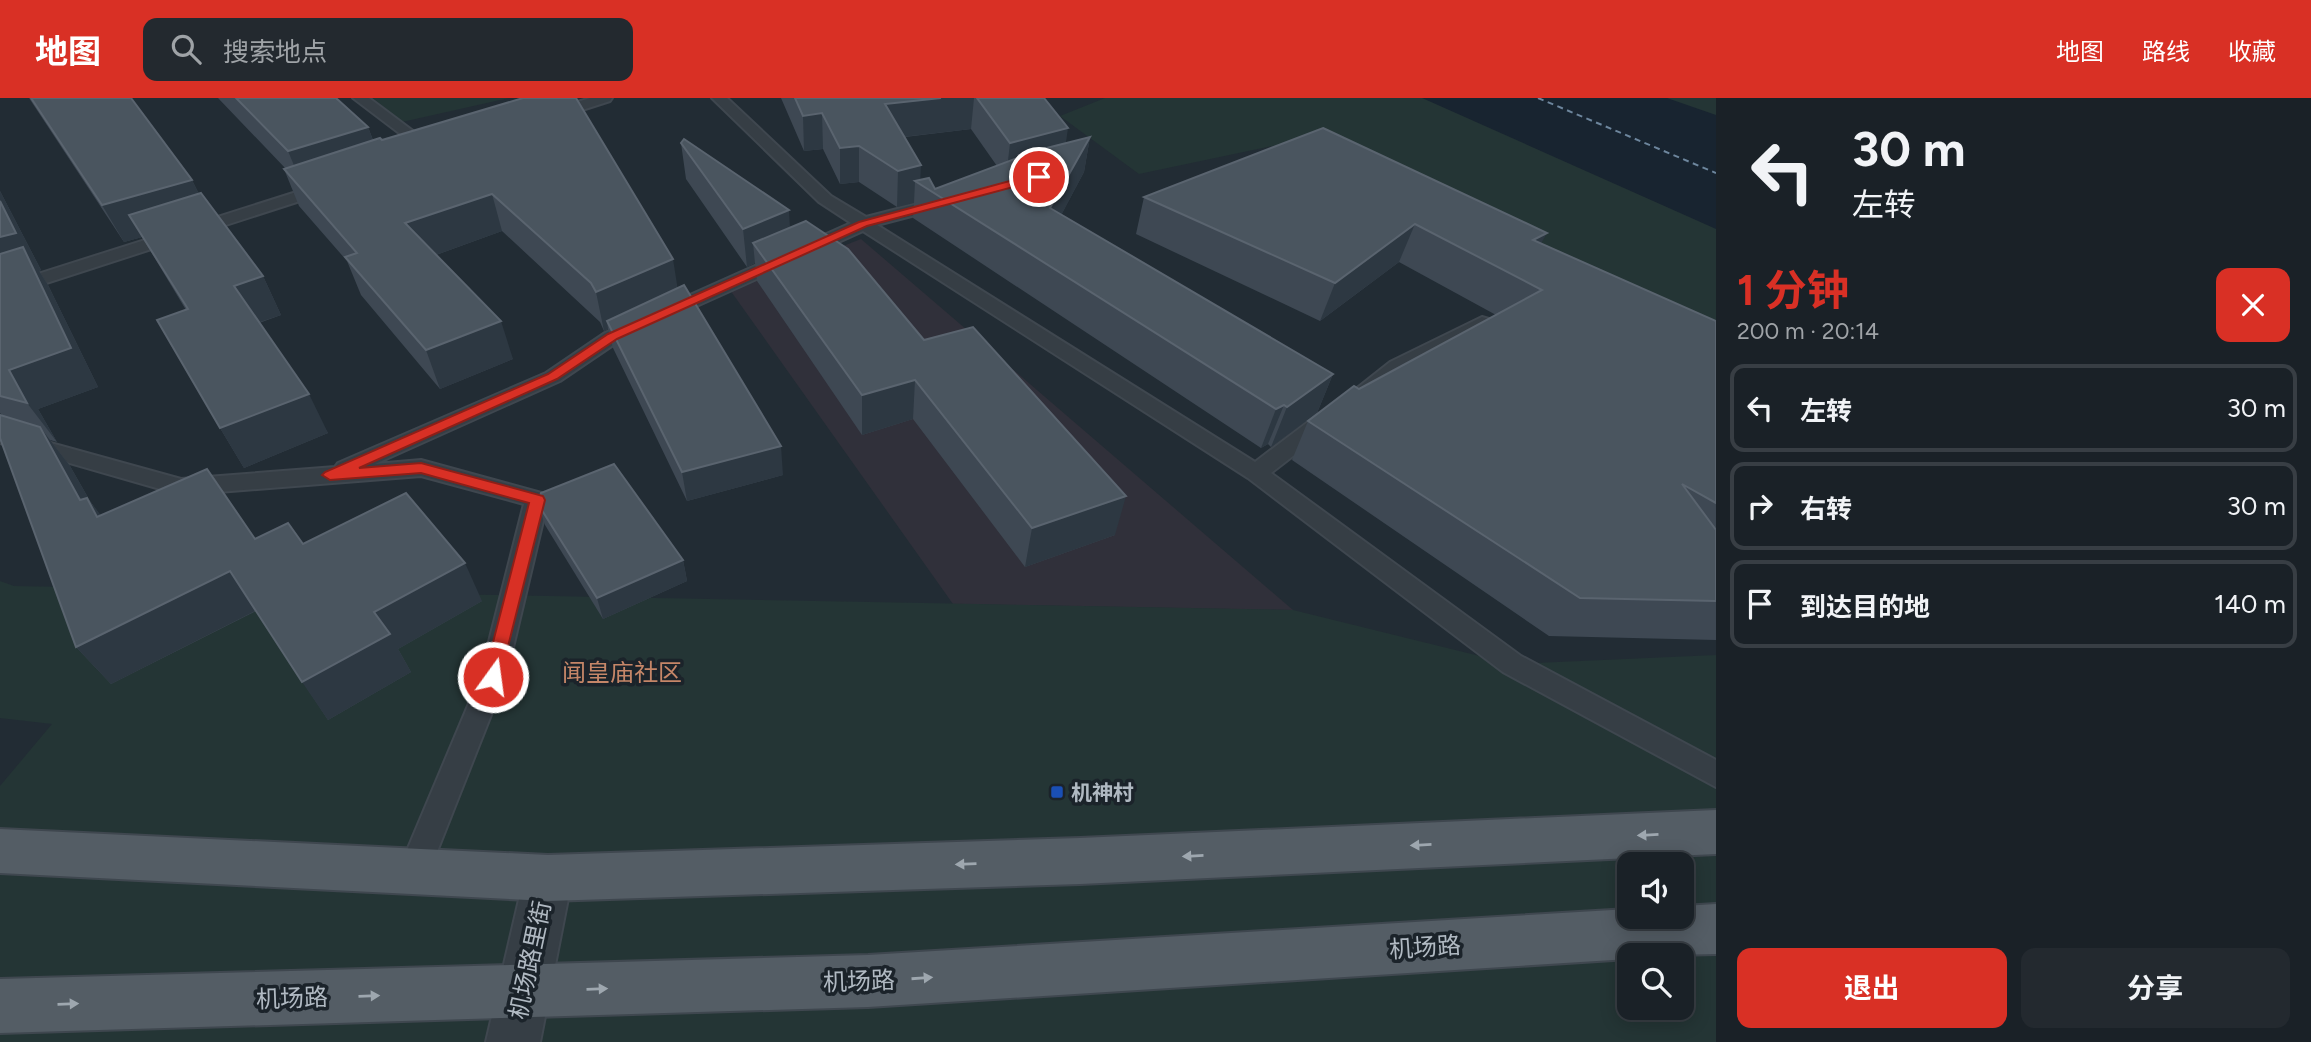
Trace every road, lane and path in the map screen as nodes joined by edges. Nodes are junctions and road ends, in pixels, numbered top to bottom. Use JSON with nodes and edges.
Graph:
{"nodes":[{"id":1,"x":360,"y":98,"type":"edge"},
{"id":2,"x":605,"y":98,"type":"edge"},
{"id":3,"x":719,"y":98,"type":"edge"},
{"id":4,"x":539,"y":119,"type":"edge"},
{"id":5,"x":408,"y":161,"type":"edge"},
{"id":6,"x":342,"y":182,"type":"edge"},
{"id":7,"x":959,"y":198,"type":"edge"},
{"id":8,"x":863,"y":224,"type":"junction"},
{"id":9,"x":0,"y":292,"type":"edge"},
{"id":10,"x":1482,"y":323,"type":"edge"},
{"id":11,"x":0,"y":436,"type":"edge"},
{"id":12,"x":1256,"y":473,"type":"junction"},
{"id":13,"x":330,"y":475,"type":"junction"},
{"id":14,"x":1716,"y":774,"type":"edge"},
{"id":15,"x":1716,"y":832,"type":"edge"},
{"id":16,"x":0,"y":851,"type":"edge"},
{"id":17,"x":414,"y":872,"type":"junction"},
{"id":18,"x":548,"y":878,"type":"junction"},
{"id":19,"x":1716,"y":929,"type":"edge"},
{"id":20,"x":523,"y":992,"type":"junction"},
{"id":21,"x":0,"y":1006,"type":"edge"},
{"id":22,"x":513,"y":1042,"type":"edge"}],
"edges":[{"from":1,"to":5,"type":"lane"},
{"from":2,"to":4,"type":"lane"},
{"from":3,"to":8,"type":"lane"},
{"from":6,"to":9,"type":"lane"},
{"from":7,"to":8,"type":"lane"},
{"from":8,"to":12,"type":"lane"},
{"from":8,"to":13,"type":"lane"},
{"from":10,"to":12,"type":"lane"},
{"from":11,"to":13,"type":"lane"},
{"from":12,"to":14,"type":"lane"},
{"from":13,"to":17,"type":"lane"},
{"from":15,"to":18,"type":"main road","one_way":true},
{"from":16,"to":17,"type":"main road"},
{"from":17,"to":18,"type":"main road"},
{"from":18,"to":20,"type":"street","name":"机场路里街"},
{"from":20,"to":19,"type":"main road","name":"机场路","one_way":true},
{"from":21,"to":20,"type":"main road","name":"机场路","one_way":true},
{"from":20,"to":22,"type":"street","name":"机场路里街"}]}
